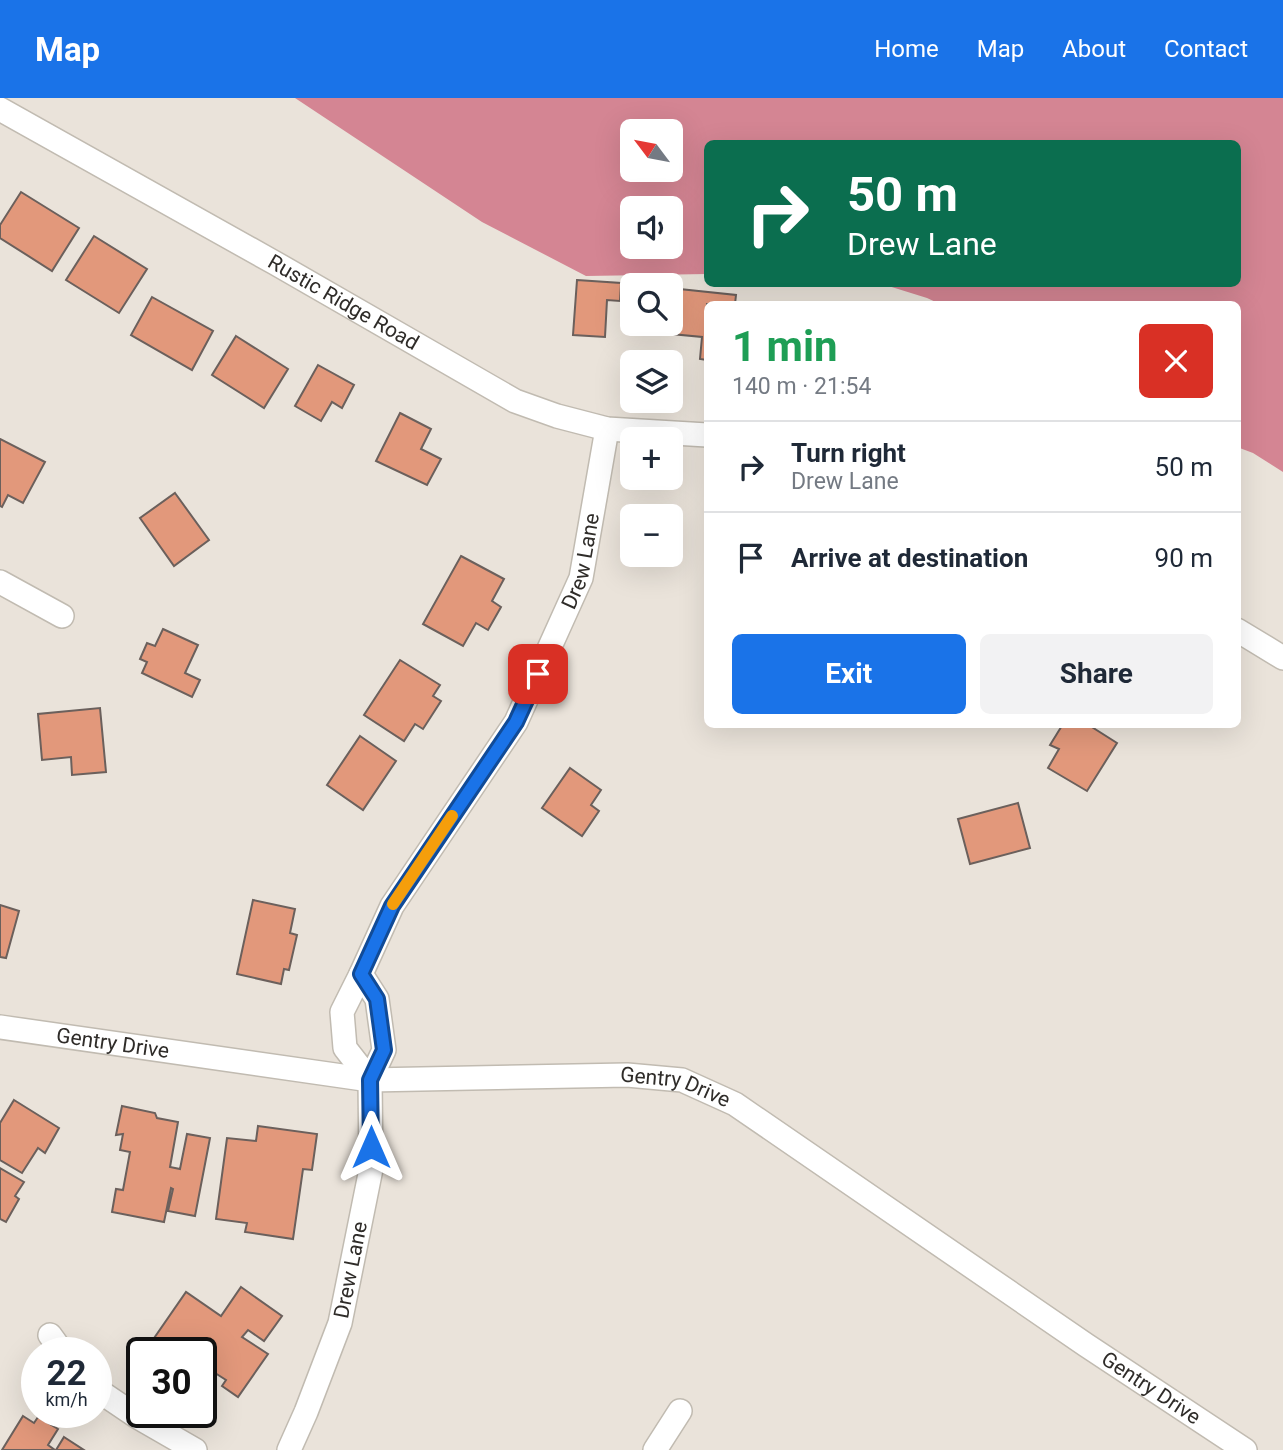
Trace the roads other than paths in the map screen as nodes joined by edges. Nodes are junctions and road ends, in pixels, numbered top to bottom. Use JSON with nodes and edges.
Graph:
{"nodes":[{"id":1,"x":0,"y":109,"type":"edge"},
{"id":2,"x":607,"y":429,"type":"junction"},
{"id":3,"x":704,"y":435,"type":"edge"},
{"id":4,"x":0,"y":582,"type":"edge"},
{"id":5,"x":62,"y":616,"type":"dead end"},
{"id":6,"x":1241,"y":633,"type":"edge"},
{"id":7,"x":1283,"y":659,"type":"edge"},
{"id":8,"x":361,"y":974,"type":"junction"},
{"id":9,"x":0,"y":1027,"type":"edge"},
{"id":10,"x":370,"y":1080,"type":"junction"},
{"id":11,"x":112,"y":1400,"type":"edge"},
{"id":12,"x":680,"y":1411,"type":"dead end"},
{"id":13,"x":195,"y":1450,"type":"edge"},
{"id":14,"x":289,"y":1450,"type":"edge"},
{"id":15,"x":655,"y":1450,"type":"edge"},
{"id":16,"x":1245,"y":1450,"type":"edge"}],
"edges":[{"from":1,"to":2,"type":"street","name":"Rustic Ridge Road"},
{"from":2,"to":3,"type":"street","name":"Rustic Ridge Road"},
{"from":2,"to":8,"type":"street","name":"Drew Lane"},
{"from":4,"to":5,"type":"street"},
{"from":6,"to":7,"type":"street"},
{"from":8,"to":10,"type":"street","name":"Drew Lane"},
{"from":8,"to":10,"type":"street","name":"Drew Lane"},
{"from":9,"to":10,"type":"street","name":"Gentry Drive"},
{"from":10,"to":14,"type":"street","name":"Drew Lane"},
{"from":10,"to":16,"type":"street","name":"Gentry Drive"},
{"from":11,"to":13,"type":"street"},
{"from":12,"to":15,"type":"street"}]}
